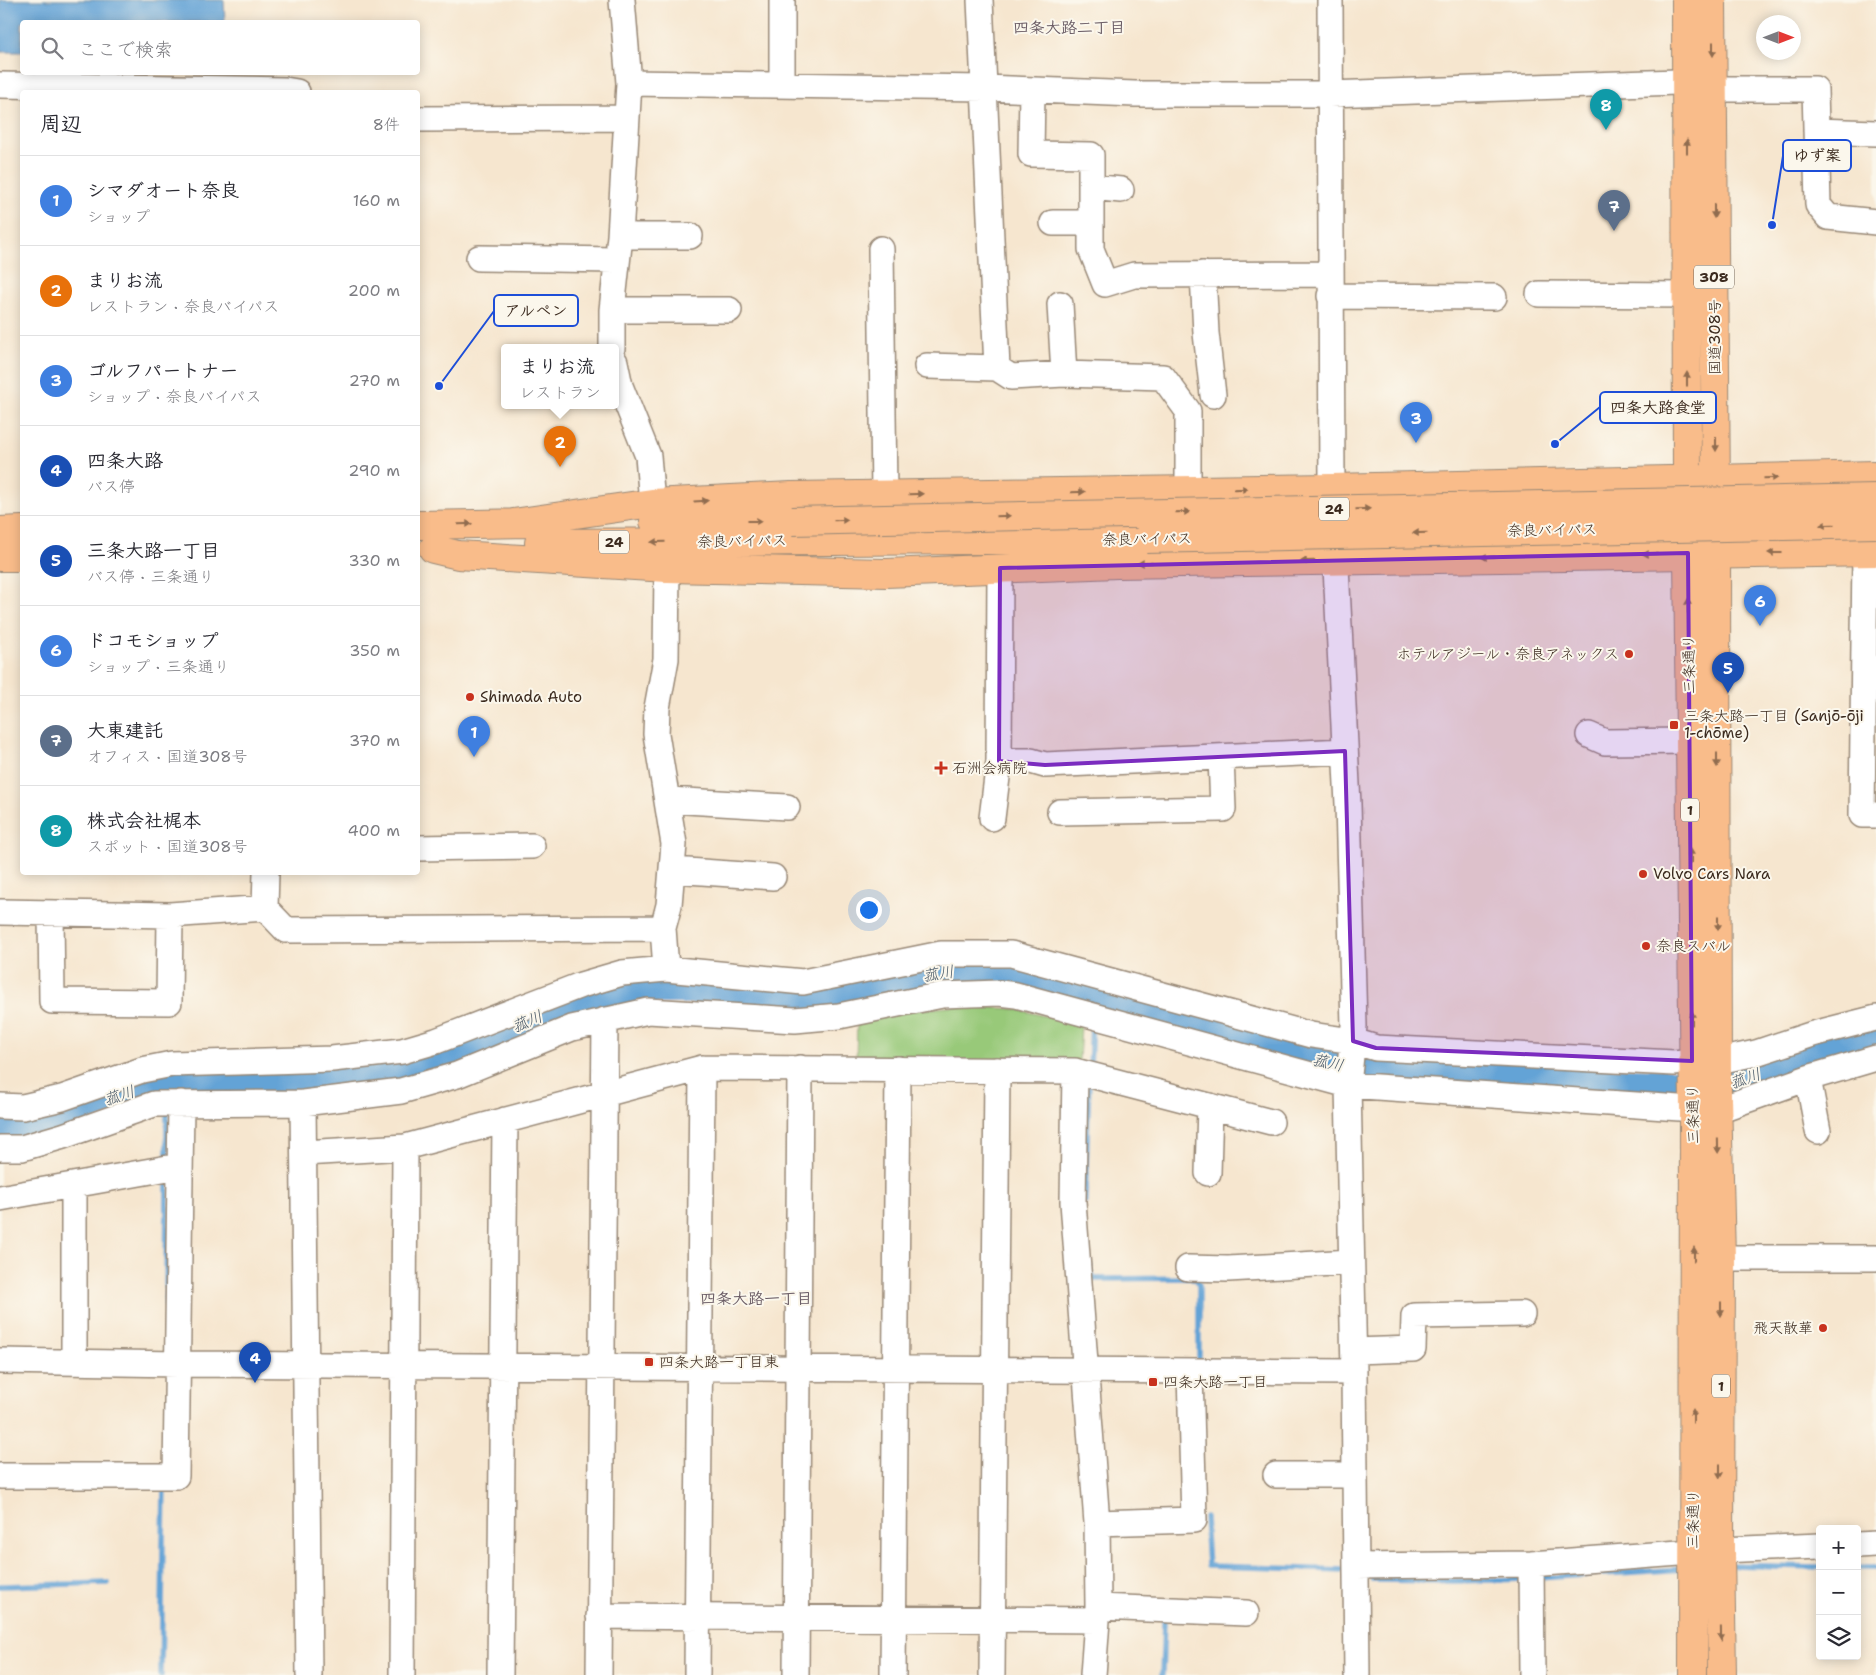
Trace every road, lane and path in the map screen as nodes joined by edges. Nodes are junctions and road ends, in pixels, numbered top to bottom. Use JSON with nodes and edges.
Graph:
{"nodes":[{"id":1,"x":622,"y":0,"type":"edge"},
{"id":2,"x":782,"y":0,"type":"edge"},
{"id":3,"x":980,"y":0,"type":"edge"},
{"id":4,"x":1330,"y":0,"type":"edge"},
{"id":5,"x":1686,"y":0,"type":"edge"},
{"id":6,"x":1712,"y":0,"type":"edge"},
{"id":7,"x":629,"y":83,"type":"junction"},
{"id":8,"x":1704,"y":84,"type":"junction"},
{"id":9,"x":0,"y":85,"type":"edge"},
{"id":10,"x":782,"y":85,"type":"junction"},
{"id":11,"x":986,"y":88,"type":"junction"},
{"id":12,"x":206,"y":90,"type":"edge"},
{"id":13,"x":1032,"y":90,"type":"junction"},
{"id":14,"x":1328,"y":94,"type":"junction"},
{"id":15,"x":627,"y":118,"type":"junction"},
{"id":16,"x":420,"y":119,"type":"edge"},
{"id":17,"x":1816,"y":130,"type":"dead end"},
{"id":18,"x":1876,"y":133,"type":"edge"},
{"id":19,"x":1091,"y":187,"type":"junction"},
{"id":20,"x":1121,"y":190,"type":"dead end"},
{"id":21,"x":1876,"y":222,"type":"edge"},
{"id":22,"x":1053,"y":223,"type":"dead end"},
{"id":23,"x":1091,"y":223,"type":"junction"},
{"id":24,"x":620,"y":236,"type":"junction"},
{"id":25,"x":690,"y":236,"type":"dead end"},
{"id":26,"x":880,"y":248,"type":"dead end"},
{"id":27,"x":478,"y":258,"type":"dead end"},
{"id":28,"x":616,"y":260,"type":"junction"},
{"id":29,"x":1202,"y":274,"type":"junction"},
{"id":30,"x":1330,"y":285,"type":"junction"},
{"id":31,"x":1539,"y":294,"type":"dead end"},
{"id":32,"x":1687,"y":295,"type":"junction"},
{"id":33,"x":1494,"y":297,"type":"dead end"},
{"id":34,"x":1060,"y":304,"type":"dead end"},
{"id":35,"x":612,"y":310,"type":"junction"},
{"id":36,"x":729,"y":310,"type":"dead end"},
{"id":37,"x":612,"y":344,"type":"edge"},
{"id":38,"x":928,"y":366,"type":"dead end"},
{"id":39,"x":997,"y":368,"type":"junction"},
{"id":40,"x":1064,"y":374,"type":"junction"},
{"id":41,"x":619,"y":381,"type":"edge"},
{"id":42,"x":1213,"y":395,"type":"dead end"},
{"id":43,"x":1876,"y":475,"type":"edge"},
{"id":44,"x":1687,"y":480,"type":"junction"},
{"id":45,"x":1716,"y":480,"type":"junction"},
{"id":46,"x":1552,"y":483,"type":"junction"},
{"id":47,"x":1332,"y":488,"type":"junction"},
{"id":48,"x":1188,"y":490,"type":"junction"},
{"id":49,"x":884,"y":495,"type":"junction"},
{"id":50,"x":1876,"y":498,"type":"edge"},
{"id":51,"x":652,"y":503,"type":"junction"},
{"id":52,"x":513,"y":523,"type":"junction"},
{"id":53,"x":1876,"y":524,"type":"edge"},
{"id":54,"x":420,"y":525,"type":"edge"},
{"id":55,"x":1688,"y":525,"type":"junction"},
{"id":56,"x":20,"y":530,"type":"edge"},
{"id":57,"x":0,"y":531,"type":"edge"},
{"id":58,"x":793,"y":531,"type":"junction"},
{"id":59,"x":426,"y":549,"type":"edge"},
{"id":60,"x":1871,"y":552,"type":"edge"},
{"id":61,"x":1688,"y":553,"type":"junction"},
{"id":62,"x":1716,"y":554,"type":"junction"},
{"id":63,"x":0,"y":557,"type":"edge"},
{"id":64,"x":20,"y":557,"type":"edge"},
{"id":65,"x":1337,"y":560,"type":"junction"},
{"id":66,"x":667,"y":568,"type":"junction"},
{"id":67,"x":1000,"y":568,"type":"junction"},
{"id":68,"x":1870,"y":713,"type":"edge"},
{"id":69,"x":1589,"y":735,"type":"dead end"},
{"id":70,"x":1690,"y":741,"type":"junction"},
{"id":71,"x":1345,"y":751,"type":"junction"},
{"id":72,"x":1221,"y":757,"type":"junction"},
{"id":73,"x":999,"y":761,"type":"junction"},
{"id":74,"x":669,"y":800,"type":"junction"},
{"id":75,"x":787,"y":807,"type":"dead end"},
{"id":76,"x":1060,"y":812,"type":"dead end"},
{"id":77,"x":1876,"y":815,"type":"edge"},
{"id":78,"x":992,"y":818,"type":"dead end"},
{"id":79,"x":532,"y":846,"type":"dead end"},
{"id":80,"x":420,"y":848,"type":"edge"},
{"id":81,"x":673,"y":870,"type":"junction"},
{"id":82,"x":266,"y":875,"type":"edge"},
{"id":83,"x":773,"y":877,"type":"dead end"},
{"id":84,"x":265,"y":908,"type":"junction"},
{"id":85,"x":0,"y":912,"type":"edge"},
{"id":86,"x":51,"y":913,"type":"junction"},
{"id":87,"x":170,"y":915,"type":"junction"},
{"id":88,"x":663,"y":928,"type":"junction"},
{"id":89,"x":666,"y":969,"type":"junction"},
{"id":90,"x":1876,"y":1018,"type":"edge"},
{"id":91,"x":604,"y":1020,"type":"junction"},
{"id":92,"x":1353,"y":1042,"type":"junction"},
{"id":93,"x":1876,"y":1058,"type":"edge"},
{"id":94,"x":1705,"y":1064,"type":"junction"},
{"id":95,"x":702,"y":1068,"type":"junction"},
{"id":96,"x":800,"y":1068,"type":"junction"},
{"id":97,"x":898,"y":1069,"type":"junction"},
{"id":98,"x":997,"y":1070,"type":"junction"},
{"id":99,"x":1075,"y":1071,"type":"junction"},
{"id":100,"x":1808,"y":1078,"type":"junction"},
{"id":101,"x":1348,"y":1084,"type":"junction"},
{"id":102,"x":603,"y":1094,"type":"junction"},
{"id":103,"x":182,"y":1103,"type":"junction"},
{"id":104,"x":303,"y":1103,"type":"junction"},
{"id":105,"x":1706,"y":1104,"type":"junction"},
{"id":106,"x":0,"y":1106,"type":"edge"},
{"id":107,"x":1210,"y":1106,"type":"junction"},
{"id":108,"x":505,"y":1120,"type":"junction"},
{"id":109,"x":1271,"y":1122,"type":"dead end"},
{"id":110,"x":1818,"y":1130,"type":"dead end"},
{"id":111,"x":406,"y":1147,"type":"junction"},
{"id":112,"x":0,"y":1148,"type":"edge"},
{"id":113,"x":304,"y":1153,"type":"junction"},
{"id":114,"x":179,"y":1166,"type":"junction"},
{"id":115,"x":1208,"y":1173,"type":"dead end"},
{"id":116,"x":74,"y":1186,"type":"junction"},
{"id":117,"x":0,"y":1198,"type":"edge"},
{"id":118,"x":1721,"y":1258,"type":"junction"},
{"id":119,"x":1876,"y":1258,"type":"edge"},
{"id":120,"x":1351,"y":1262,"type":"junction"},
{"id":121,"x":1188,"y":1268,"type":"dead end"},
{"id":122,"x":1522,"y":1314,"type":"dead end"},
{"id":123,"x":0,"y":1361,"type":"edge"},
{"id":124,"x":74,"y":1362,"type":"junction"},
{"id":125,"x":1354,"y":1362,"type":"junction"},
{"id":126,"x":178,"y":1364,"type":"junction"},
{"id":127,"x":307,"y":1365,"type":"junction"},
{"id":128,"x":404,"y":1366,"type":"junction"},
{"id":129,"x":503,"y":1366,"type":"junction"},
{"id":130,"x":601,"y":1368,"type":"junction"},
{"id":131,"x":699,"y":1368,"type":"junction"},
{"id":132,"x":798,"y":1368,"type":"junction"},
{"id":133,"x":896,"y":1368,"type":"junction"},
{"id":134,"x":993,"y":1370,"type":"junction"},
{"id":135,"x":1085,"y":1370,"type":"junction"},
{"id":136,"x":1190,"y":1372,"type":"junction"},
{"id":137,"x":1276,"y":1475,"type":"dead end"},
{"id":138,"x":1355,"y":1475,"type":"junction"},
{"id":139,"x":0,"y":1476,"type":"edge"},
{"id":140,"x":1097,"y":1523,"type":"junction"},
{"id":141,"x":1876,"y":1544,"type":"edge"},
{"id":142,"x":1861,"y":1545,"type":"edge"},
{"id":143,"x":1816,"y":1546,"type":"edge"},
{"id":144,"x":1720,"y":1550,"type":"junction"},
{"id":145,"x":1693,"y":1553,"type":"junction"},
{"id":146,"x":1532,"y":1564,"type":"junction"},
{"id":147,"x":1356,"y":1566,"type":"junction"},
{"id":148,"x":1097,"y":1613,"type":"junction"},
{"id":149,"x":1246,"y":1613,"type":"dead end"},
{"id":150,"x":599,"y":1616,"type":"junction"},
{"id":151,"x":697,"y":1617,"type":"junction"},
{"id":152,"x":796,"y":1618,"type":"junction"},
{"id":153,"x":894,"y":1618,"type":"junction"},
{"id":154,"x":992,"y":1619,"type":"junction"},
{"id":155,"x":309,"y":1675,"type":"edge"},
{"id":156,"x":402,"y":1675,"type":"edge"},
{"id":157,"x":500,"y":1675,"type":"edge"},
{"id":158,"x":599,"y":1675,"type":"edge"},
{"id":159,"x":696,"y":1675,"type":"edge"},
{"id":160,"x":796,"y":1675,"type":"edge"},
{"id":161,"x":893,"y":1675,"type":"edge"},
{"id":162,"x":992,"y":1675,"type":"edge"},
{"id":163,"x":1094,"y":1675,"type":"edge"},
{"id":164,"x":1357,"y":1675,"type":"edge"},
{"id":165,"x":1532,"y":1675,"type":"edge"},
{"id":166,"x":1693,"y":1675,"type":"edge"},
{"id":167,"x":1722,"y":1675,"type":"edge"}],
"edges":[{"from":1,"to":7,"type":"street"},
{"from":2,"to":10,"type":"street"},
{"from":3,"to":11,"type":"street"},
{"from":4,"to":14,"type":"street"},
{"from":5,"to":8,"type":"main road","name":"国道308号","number":"308"},
{"from":6,"to":8,"type":"main road","name":"国道308号","number":"308","one_way":true},
{"from":7,"to":10,"type":"street"},
{"from":7,"to":15,"type":"street"},
{"from":8,"to":14,"type":"street"},
{"from":8,"to":21,"type":"street"},
{"from":32,"to":8,"type":"main road","name":"国道308号","number":"308","one_way":true},
{"from":8,"to":45,"type":"main road","name":"国道308号","number":"308","one_way":true},
{"from":9,"to":12,"type":"street"},
{"from":10,"to":11,"type":"street"},
{"from":11,"to":13,"type":"street"},
{"from":11,"to":39,"type":"street"},
{"from":13,"to":14,"type":"street"},
{"from":13,"to":19,"type":"street"},
{"from":14,"to":30,"type":"street"},
{"from":15,"to":16,"type":"street"},
{"from":15,"to":24,"type":"street"},
{"from":17,"to":18,"type":"street"},
{"from":19,"to":20,"type":"street"},
{"from":19,"to":23,"type":"street"},
{"from":22,"to":23,"type":"street"},
{"from":23,"to":29,"type":"street"},
{"from":24,"to":25,"type":"street"},
{"from":24,"to":28,"type":"street"},
{"from":26,"to":49,"type":"street"},
{"from":27,"to":28,"type":"street"},
{"from":28,"to":35,"type":"street"},
{"from":29,"to":30,"type":"street"},
{"from":29,"to":42,"type":"street"},
{"from":30,"to":33,"type":"street"},
{"from":30,"to":47,"type":"street"},
{"from":31,"to":32,"type":"street"},
{"from":44,"to":32,"type":"main road","name":"国道308号","number":"308","one_way":true},
{"from":34,"to":40,"type":"street"},
{"from":35,"to":36,"type":"street"},
{"from":35,"to":37,"type":"street"},
{"from":38,"to":39,"type":"street"},
{"from":39,"to":40,"type":"street"},
{"from":40,"to":48,"type":"street"},
{"from":41,"to":51,"type":"street"},
{"from":45,"to":43,"type":"main road","one_way":true},
{"from":44,"to":45,"type":"main road"},
{"from":44,"to":46,"type":"main road"},
{"from":44,"to":55,"type":"main road","name":"国道308号","number":"308"},
{"from":45,"to":62,"type":"main road","name":"国道308号","number":"308"},
{"from":46,"to":47,"type":"main road"},
{"from":46,"to":55,"type":"main road"},
{"from":48,"to":47,"type":"main road","one_way":true},
{"from":47,"to":65,"type":"street"},
{"from":49,"to":48,"type":"main road","one_way":true},
{"from":51,"to":49,"type":"main road","one_way":true},
{"from":58,"to":50,"type":"main road","name":"奈良バイパス","number":"24","one_way":true,"bridge":true},
{"from":51,"to":52,"type":"main road"},
{"from":54,"to":52,"type":"main road","name":"奈良バイパス","number":"24","one_way":true},
{"from":52,"to":58,"type":"main road","name":"奈良バイパス","number":"24","one_way":true},
{"from":53,"to":58,"type":"main road","name":"奈良バイパス","number":"24","one_way":true,"bridge":true},
{"from":55,"to":61,"type":"main road","name":"国道308号","number":"308"},
{"from":55,"to":62,"type":"main road"},
{"from":56,"to":57,"type":"main road"},
{"from":58,"to":59,"type":"main road","name":"奈良バイパス","number":"24","one_way":true},
{"from":59,"to":66,"type":"main road"},
{"from":60,"to":62,"type":"main road","one_way":true},
{"from":60,"to":68,"type":"street"},
{"from":61,"to":62,"type":"main road"},
{"from":61,"to":65,"type":"main road","one_way":true},
{"from":70,"to":61,"type":"main road","name":"三条通り","number":"1","one_way":true},
{"from":62,"to":94,"type":"main road","name":"三条通り","number":"1","one_way":true},
{"from":63,"to":64,"type":"main road"},
{"from":65,"to":67,"type":"main road","one_way":true},
{"from":65,"to":71,"type":"street"},
{"from":66,"to":67,"type":"main road"},
{"from":66,"to":74,"type":"street"},
{"from":67,"to":73,"type":"street"},
{"from":68,"to":77,"type":"street"},
{"from":69,"to":70,"type":"street"},
{"from":94,"to":70,"type":"main road","name":"三条通り","number":"1","one_way":true},
{"from":71,"to":72,"type":"street"},
{"from":71,"to":92,"type":"street"},
{"from":72,"to":73,"type":"street"},
{"from":72,"to":76,"type":"street"},
{"from":73,"to":78,"type":"street"},
{"from":74,"to":75,"type":"street"},
{"from":74,"to":81,"type":"street"},
{"from":79,"to":80,"type":"street"},
{"from":81,"to":83,"type":"street"},
{"from":81,"to":88,"type":"street"},
{"from":82,"to":84,"type":"street"},
{"from":84,"to":87,"type":"street"},
{"from":84,"to":88,"type":"street"},
{"from":85,"to":86,"type":"street"},
{"from":86,"to":87,"type":"street"},
{"from":86,"to":87,"type":"street"},
{"from":88,"to":89,"type":"street"},
{"from":89,"to":92,"type":"street"},
{"from":89,"to":106,"type":"street"},
{"from":90,"to":94,"type":"street"},
{"from":91,"to":101,"type":"street"},
{"from":91,"to":102,"type":"street"},
{"from":91,"to":104,"type":"street"},
{"from":92,"to":94,"type":"street"},
{"from":92,"to":101,"type":"street"},
{"from":93,"to":100,"type":"street"},
{"from":94,"to":105,"type":"main road","name":"三条通り","number":"1"},
{"from":95,"to":96,"type":"street"},
{"from":95,"to":102,"type":"street"},
{"from":95,"to":131,"type":"street"},
{"from":96,"to":97,"type":"street"},
{"from":96,"to":132,"type":"street"},
{"from":97,"to":98,"type":"street"},
{"from":97,"to":133,"type":"street"},
{"from":98,"to":99,"type":"street"},
{"from":98,"to":134,"type":"street"},
{"from":99,"to":107,"type":"street"},
{"from":99,"to":135,"type":"street"},
{"from":100,"to":105,"type":"street"},
{"from":100,"to":110,"type":"street"},
{"from":101,"to":105,"type":"street"},
{"from":101,"to":120,"type":"street"},
{"from":102,"to":108,"type":"street"},
{"from":102,"to":130,"type":"street"},
{"from":103,"to":104,"type":"street"},
{"from":103,"to":112,"type":"street"},
{"from":103,"to":114,"type":"street"},
{"from":104,"to":113,"type":"street"},
{"from":105,"to":118,"type":"main road","name":"三条通り","number":"1","one_way":true},
{"from":145,"to":105,"type":"main road","name":"三条通り","number":"1","one_way":true},
{"from":107,"to":109,"type":"street"},
{"from":107,"to":115,"type":"street"},
{"from":108,"to":111,"type":"street"},
{"from":108,"to":129,"type":"street"},
{"from":111,"to":113,"type":"street"},
{"from":111,"to":128,"type":"street"},
{"from":113,"to":127,"type":"street"},
{"from":114,"to":116,"type":"street"},
{"from":114,"to":126,"type":"street"},
{"from":116,"to":117,"type":"street"},
{"from":116,"to":124,"type":"street"},
{"from":118,"to":119,"type":"street"},
{"from":118,"to":144,"type":"main road","name":"三条通り","number":"1","one_way":true},
{"from":120,"to":121,"type":"street"},
{"from":120,"to":125,"type":"street"},
{"from":122,"to":125,"type":"street"},
{"from":123,"to":124,"type":"street"},
{"from":124,"to":126,"type":"street"},
{"from":125,"to":136,"type":"street"},
{"from":125,"to":138,"type":"street"},
{"from":126,"to":127,"type":"street"},
{"from":126,"to":139,"type":"street"},
{"from":127,"to":128,"type":"street"},
{"from":127,"to":155,"type":"street"},
{"from":128,"to":129,"type":"street"},
{"from":128,"to":156,"type":"street"},
{"from":129,"to":130,"type":"street"},
{"from":129,"to":157,"type":"street"},
{"from":130,"to":131,"type":"street"},
{"from":130,"to":150,"type":"street"},
{"from":131,"to":132,"type":"street"},
{"from":131,"to":151,"type":"street"},
{"from":132,"to":133,"type":"street"},
{"from":132,"to":152,"type":"street"},
{"from":133,"to":134,"type":"street"},
{"from":133,"to":153,"type":"street"},
{"from":134,"to":135,"type":"street"},
{"from":134,"to":154,"type":"street"},
{"from":135,"to":136,"type":"street"},
{"from":135,"to":140,"type":"street"},
{"from":136,"to":140,"type":"street"},
{"from":137,"to":138,"type":"street"},
{"from":138,"to":147,"type":"street"},
{"from":140,"to":148,"type":"street"},
{"from":141,"to":142,"type":"street"},
{"from":143,"to":144,"type":"street"},
{"from":144,"to":145,"type":"street"},
{"from":144,"to":167,"type":"main road","name":"三条通り","number":"1","one_way":true},
{"from":145,"to":146,"type":"street"},
{"from":145,"to":166,"type":"main road","name":"三条通り","number":"1"},
{"from":146,"to":147,"type":"street"},
{"from":146,"to":165,"type":"street"},
{"from":147,"to":164,"type":"street"},
{"from":148,"to":149,"type":"street"},
{"from":148,"to":154,"type":"street"},
{"from":148,"to":163,"type":"street"},
{"from":150,"to":151,"type":"street"},
{"from":150,"to":158,"type":"street"},
{"from":151,"to":152,"type":"street"},
{"from":151,"to":159,"type":"street"},
{"from":152,"to":153,"type":"street"},
{"from":152,"to":160,"type":"street"},
{"from":153,"to":154,"type":"street"},
{"from":153,"to":161,"type":"street"},
{"from":154,"to":162,"type":"street"}]}
